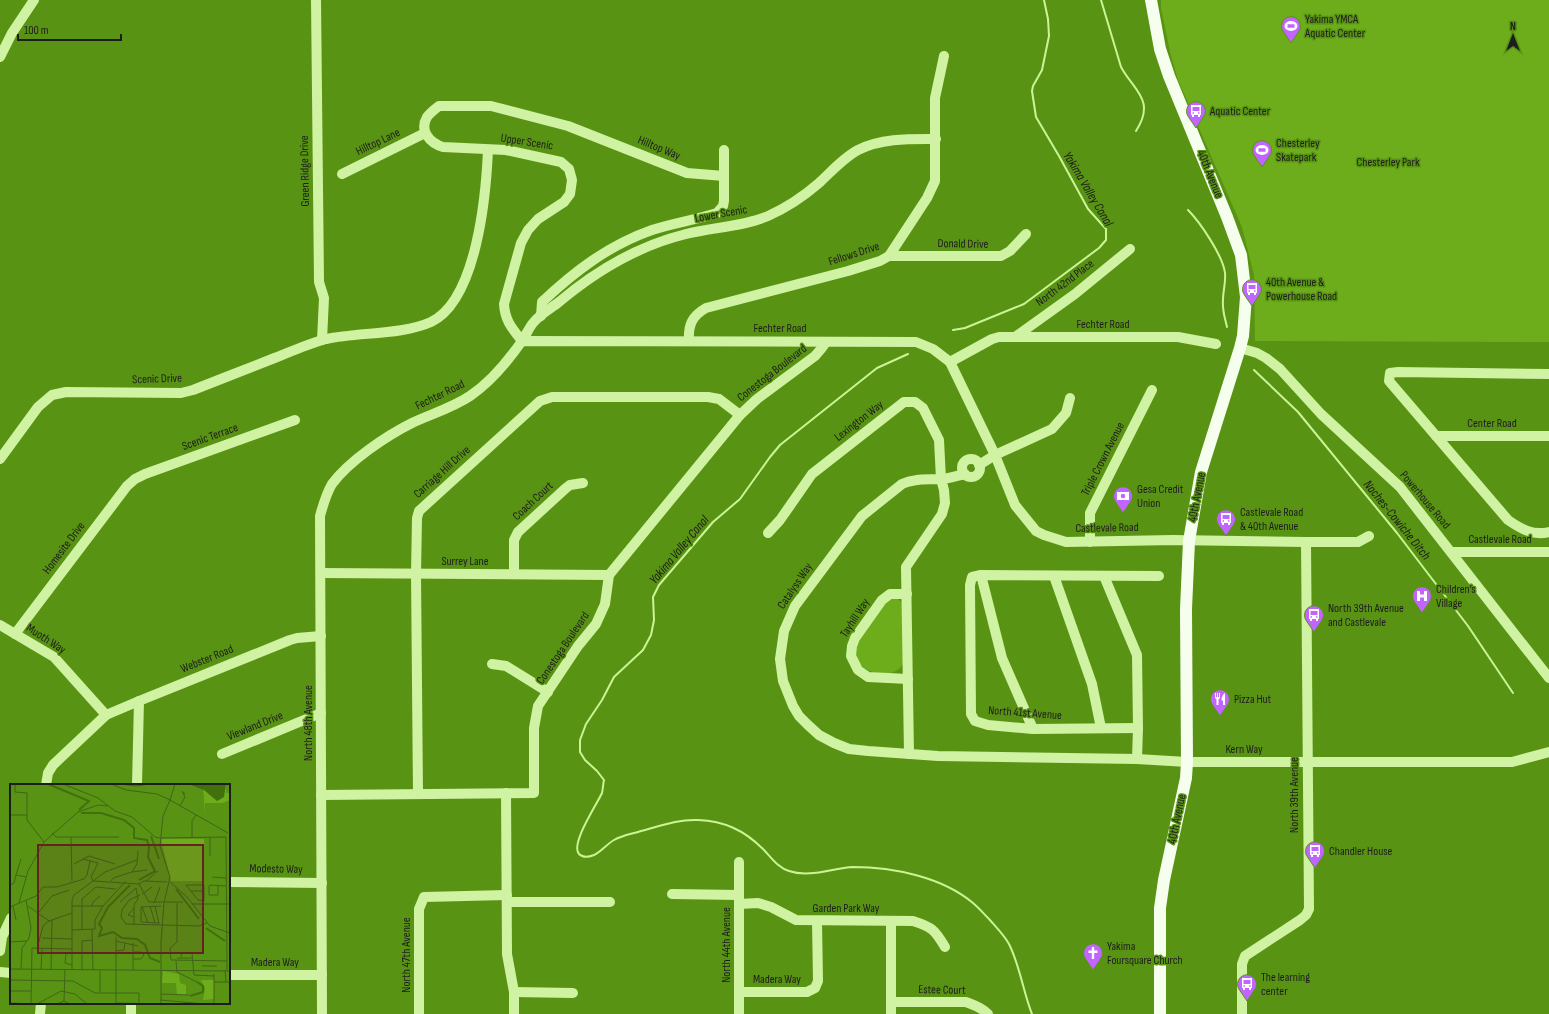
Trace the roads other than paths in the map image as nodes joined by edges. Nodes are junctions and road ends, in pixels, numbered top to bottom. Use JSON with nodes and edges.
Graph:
{"nodes":[{"id":1,"x":34,"y":0,"type":"edge"},
{"id":2,"x":316,"y":0,"type":"edge"},
{"id":3,"x":1151,"y":0,"type":"edge"},
{"id":4,"x":944,"y":56,"type":"dead end"},
{"id":5,"x":0,"y":57,"type":"edge"},
{"id":6,"x":425,"y":133,"type":"junction"},
{"id":7,"x":936,"y":140,"type":"junction"},
{"id":8,"x":488,"y":150,"type":"junction"},
{"id":9,"x":724,"y":150,"type":"dead end"},
{"id":10,"x":342,"y":174,"type":"dead end"},
{"id":11,"x":724,"y":176,"type":"junction"},
{"id":12,"x":1026,"y":234,"type":"dead end"},
{"id":13,"x":1130,"y":249,"type":"dead end"},
{"id":14,"x":890,"y":256,"type":"junction"},
{"id":15,"x":541,"y":316,"type":"junction"},
{"id":16,"x":359,"y":334,"type":"joint"},
{"id":17,"x":1015,"y":337,"type":"junction"},
{"id":18,"x":322,"y":340,"type":"junction"},
{"id":19,"x":522,"y":341,"type":"junction"},
{"id":20,"x":689,"y":341,"type":"junction"},
{"id":21,"x":826,"y":342,"type":"junction"},
{"id":22,"x":1216,"y":344,"type":"dead end"},
{"id":23,"x":1240,"y":348,"type":"junction"},
{"id":24,"x":950,"y":362,"type":"junction"},
{"id":25,"x":1549,"y":374,"type":"edge"},
{"id":26,"x":1152,"y":390,"type":"dead end"},
{"id":27,"x":1070,"y":398,"type":"dead end"},
{"id":28,"x":740,"y":415,"type":"junction"},
{"id":29,"x":295,"y":420,"type":"dead end"},
{"id":30,"x":1436,"y":436,"type":"junction"},
{"id":31,"x":1549,"y":436,"type":"edge"},
{"id":32,"x":368,"y":450,"type":"joint"},
{"id":33,"x":994,"y":455,"type":"junction"},
{"id":34,"x":0,"y":459,"type":"edge"},
{"id":35,"x":134,"y":479,"type":"joint"},
{"id":36,"x":941,"y":479,"type":"junction"},
{"id":37,"x":583,"y":483,"type":"dead end"},
{"id":38,"x":768,"y":533,"type":"dead end"},
{"id":39,"x":1545,"y":533,"type":"edge"},
{"id":40,"x":1369,"y":536,"type":"dead end"},
{"id":41,"x":1189,"y":541,"type":"junction"},
{"id":42,"x":1090,"y":542,"type":"junction"},
{"id":43,"x":1306,"y":542,"type":"junction"},
{"id":44,"x":1452,"y":552,"type":"junction"},
{"id":45,"x":1545,"y":552,"type":"edge"},
{"id":46,"x":321,"y":573,"type":"junction"},
{"id":47,"x":416,"y":574,"type":"junction"},
{"id":48,"x":514,"y":574,"type":"junction"},
{"id":49,"x":609,"y":574,"type":"junction"},
{"id":50,"x":981,"y":575,"type":"junction"},
{"id":51,"x":1054,"y":576,"type":"junction"},
{"id":52,"x":1104,"y":576,"type":"junction"},
{"id":53,"x":1159,"y":576,"type":"dead end"},
{"id":54,"x":907,"y":594,"type":"junction"},
{"id":55,"x":0,"y":625,"type":"edge"},
{"id":56,"x":15,"y":634,"type":"junction"},
{"id":57,"x":321,"y":636,"type":"junction"},
{"id":58,"x":492,"y":664,"type":"dead end"},
{"id":59,"x":1549,"y":678,"type":"edge"},
{"id":60,"x":908,"y":679,"type":"junction"},
{"id":61,"x":548,"y":692,"type":"junction"},
{"id":62,"x":139,"y":701,"type":"junction"},
{"id":63,"x":321,"y":713,"type":"junction"},
{"id":64,"x":106,"y":715,"type":"junction"},
{"id":65,"x":1101,"y":728,"type":"junction"},
{"id":66,"x":1138,"y":728,"type":"junction"},
{"id":67,"x":1033,"y":729,"type":"junction"},
{"id":68,"x":1549,"y":752,"type":"edge"},
{"id":69,"x":222,"y":754,"type":"dead end"},
{"id":70,"x":909,"y":754,"type":"junction"},
{"id":71,"x":938,"y":756,"type":"joint"},
{"id":72,"x":1137,"y":759,"type":"junction"},
{"id":73,"x":1187,"y":762,"type":"junction"},
{"id":74,"x":1307,"y":762,"type":"junction"},
{"id":75,"x":46,"y":784,"type":"edge"},
{"id":76,"x":136,"y":784,"type":"edge"},
{"id":77,"x":418,"y":794,"type":"junction"},
{"id":78,"x":506,"y":794,"type":"junction"},
{"id":79,"x":321,"y":795,"type":"junction"},
{"id":80,"x":739,"y":862,"type":"dead end"},
{"id":81,"x":230,"y":882,"type":"edge"},
{"id":82,"x":322,"y":883,"type":"junction"},
{"id":83,"x":672,"y":894,"type":"dead end"},
{"id":84,"x":507,"y":899,"type":"junction"},
{"id":85,"x":739,"y":899,"type":"junction"},
{"id":86,"x":610,"y":902,"type":"dead end"},
{"id":87,"x":10,"y":920,"type":"edge"},
{"id":88,"x":817,"y":921,"type":"junction"},
{"id":89,"x":891,"y":921,"type":"junction"},
{"id":90,"x":945,"y":947,"type":"dead end"},
{"id":91,"x":0,"y":951,"type":"edge"},
{"id":92,"x":0,"y":972,"type":"edge"},
{"id":93,"x":10,"y":973,"type":"edge"},
{"id":94,"x":230,"y":975,"type":"edge"},
{"id":95,"x":322,"y":975,"type":"junction"},
{"id":96,"x":514,"y":992,"type":"junction"},
{"id":97,"x":739,"y":992,"type":"junction"},
{"id":98,"x":573,"y":993,"type":"dead end"},
{"id":99,"x":891,"y":1002,"type":"junction"},
{"id":100,"x":322,"y":1014,"type":"edge"},
{"id":101,"x":419,"y":1014,"type":"edge"},
{"id":102,"x":514,"y":1014,"type":"edge"},
{"id":103,"x":739,"y":1014,"type":"edge"},
{"id":104,"x":892,"y":1014,"type":"edge"},
{"id":105,"x":988,"y":1014,"type":"edge"},
{"id":106,"x":1160,"y":1014,"type":"edge"},
{"id":107,"x":1242,"y":1014,"type":"edge"}],
"edges":[{"from":1,"to":5,"type":"street"},
{"from":2,"to":18,"type":"street","name":"Green Ridge Drive"},
{"from":3,"to":23,"type":"main road","name":"40th Avenue"},
{"from":4,"to":7,"type":"street","name":"Fellows Drive"},
{"from":6,"to":8,"type":"street"},
{"from":6,"to":10,"type":"street","name":"Hilltop Lane"},
{"from":6,"to":11,"type":"street","name":"Hilltop Way"},
{"from":7,"to":14,"type":"street","name":"Fellows Drive"},
{"from":7,"to":15,"type":"street","name":"Lower Scenic"},
{"from":8,"to":16,"type":"street","name":"Upper Scenic"},
{"from":8,"to":19,"type":"street","name":"Upper Scenic"},
{"from":9,"to":11,"type":"street"},
{"from":11,"to":15,"type":"street"},
{"from":12,"to":14,"type":"street","name":"Donald Drive"},
{"from":13,"to":17,"type":"street","name":"North 42nd Place"},
{"from":14,"to":20,"type":"street","name":"Fellows Drive"},
{"from":15,"to":19,"type":"street","name":"Lower Scenic"},
{"from":16,"to":18,"type":"street","name":"Scenic Drive"},
{"from":17,"to":22,"type":"street","name":"Fechter Road"},
{"from":17,"to":24,"type":"street","name":"Fechter Road"},
{"from":18,"to":34,"type":"street","name":"Scenic Drive"},
{"from":19,"to":20,"type":"street","name":"Fechter Road"},
{"from":19,"to":32,"type":"street","name":"Fechter Road"},
{"from":20,"to":21,"type":"street","name":"Fechter Road"},
{"from":21,"to":24,"type":"street","name":"Fechter Road"},
{"from":21,"to":28,"type":"street","name":"Conestoga Boulevard"},
{"from":23,"to":41,"type":"main road","name":"40th Avenue"},
{"from":23,"to":44,"type":"street","name":"Powerhouse Road"},
{"from":24,"to":33,"type":"street","name":"Castlevale Road"},
{"from":25,"to":30,"type":"street"},
{"from":26,"to":42,"type":"street","name":"Triple Crown Avenue"},
{"from":27,"to":33,"type":"street","name":"Catalyss Way"},
{"from":28,"to":47,"type":"street","name":"Carriage Hill Drive"},
{"from":28,"to":49,"type":"street","name":"Conestoga Boulevard"},
{"from":29,"to":35,"type":"street","name":"Scenic Terrace"},
{"from":30,"to":31,"type":"street","name":"Center Road"},
{"from":30,"to":39,"type":"street"},
{"from":32,"to":46,"type":"street","name":"North 48th Avenue"},
{"from":33,"to":36,"type":"street","name":"Catalyss Way"},
{"from":33,"to":42,"type":"street","name":"Castlevale Road"},
{"from":35,"to":56,"type":"street","name":"Homesite Drive"},
{"from":36,"to":38,"type":"street","name":"Lexington Way"},
{"from":36,"to":54,"type":"street"},
{"from":36,"to":70,"type":"street","name":"Catalyss Way"},
{"from":37,"to":48,"type":"street","name":"Coach Court"},
{"from":39,"to":45,"type":"street"},
{"from":40,"to":43,"type":"street","name":"Castlevale Road"},
{"from":41,"to":42,"type":"street","name":"Castlevale Road"},
{"from":41,"to":43,"type":"street","name":"Castlevale Road"},
{"from":41,"to":73,"type":"main road","name":"40th Avenue"},
{"from":43,"to":74,"type":"street","name":"North 39th Avenue"},
{"from":44,"to":45,"type":"street","name":"Castlevale Road"},
{"from":44,"to":59,"type":"street","name":"Powerhouse Road"},
{"from":46,"to":47,"type":"street","name":"Surrey Lane"},
{"from":46,"to":57,"type":"street","name":"North 48th Avenue"},
{"from":47,"to":48,"type":"street","name":"Surrey Lane"},
{"from":47,"to":77,"type":"street","name":"Carriage Hill Drive"},
{"from":48,"to":49,"type":"street","name":"Surrey Lane"},
{"from":49,"to":61,"type":"street","name":"Conestoga Boulevard"},
{"from":50,"to":51,"type":"street"},
{"from":50,"to":67,"type":"street"},
{"from":50,"to":67,"type":"street","name":"North 41st Avenue"},
{"from":51,"to":52,"type":"street"},
{"from":51,"to":65,"type":"street"},
{"from":52,"to":53,"type":"street"},
{"from":52,"to":66,"type":"street"},
{"from":54,"to":60,"type":"street"},
{"from":54,"to":60,"type":"street","name":"Tayhill Way"},
{"from":55,"to":56,"type":"street","name":"Muoth Way"},
{"from":56,"to":64,"type":"street","name":"Muoth Way"},
{"from":57,"to":62,"type":"street","name":"Webster Road"},
{"from":57,"to":63,"type":"street","name":"North 48th Avenue"},
{"from":58,"to":61,"type":"street"},
{"from":60,"to":70,"type":"street"},
{"from":61,"to":78,"type":"street","name":"Conestoga Boulevard"},
{"from":62,"to":64,"type":"street","name":"Webster Road"},
{"from":62,"to":76,"type":"street"},
{"from":63,"to":69,"type":"street","name":"Viewland Drive"},
{"from":63,"to":79,"type":"street","name":"North 48th Avenue"},
{"from":64,"to":75,"type":"street"},
{"from":65,"to":66,"type":"street","name":"North 41st Avenue"},
{"from":65,"to":67,"type":"street","name":"North 41st Avenue"},
{"from":66,"to":72,"type":"street"},
{"from":68,"to":74,"type":"street","name":"Kern Way"},
{"from":70,"to":71,"type":"street","name":"Catalyss Way"},
{"from":71,"to":72,"type":"street","name":"Kern Way"},
{"from":72,"to":73,"type":"street","name":"Kern Way"},
{"from":73,"to":74,"type":"street","name":"Kern Way"},
{"from":73,"to":106,"type":"main road","name":"40th Avenue"},
{"from":74,"to":107,"type":"street","name":"North 39th Avenue"},
{"from":77,"to":78,"type":"street","name":"Conestoga Boulevard"},
{"from":77,"to":79,"type":"street","name":"Conestoga Boulevard"},
{"from":78,"to":84,"type":"street"},
{"from":79,"to":82,"type":"street","name":"North 48th Avenue"},
{"from":80,"to":85,"type":"street"},
{"from":81,"to":82,"type":"street","name":"Modesto Way"},
{"from":82,"to":95,"type":"street","name":"North 48th Avenue"},
{"from":83,"to":85,"type":"street","name":"North 44th Avenue"},
{"from":84,"to":86,"type":"street"},
{"from":84,"to":96,"type":"street"},
{"from":84,"to":101,"type":"street","name":"North 47th Avenue"},
{"from":85,"to":88,"type":"street","name":"Garden Park Way"},
{"from":85,"to":97,"type":"street","name":"North 44th Avenue"},
{"from":87,"to":91,"type":"street"},
{"from":88,"to":89,"type":"street","name":"Garden Park Way"},
{"from":88,"to":97,"type":"street","name":"Madera Way"},
{"from":89,"to":90,"type":"street","name":"Garden Park Way"},
{"from":89,"to":99,"type":"street"},
{"from":92,"to":93,"type":"street"},
{"from":94,"to":95,"type":"street","name":"Madera Way"},
{"from":95,"to":100,"type":"street","name":"North 48th Avenue"},
{"from":96,"to":98,"type":"street"},
{"from":96,"to":102,"type":"street"},
{"from":97,"to":103,"type":"street","name":"North 44th Avenue"},
{"from":99,"to":104,"type":"street"},
{"from":99,"to":105,"type":"street","name":"Estee Court"}]}
